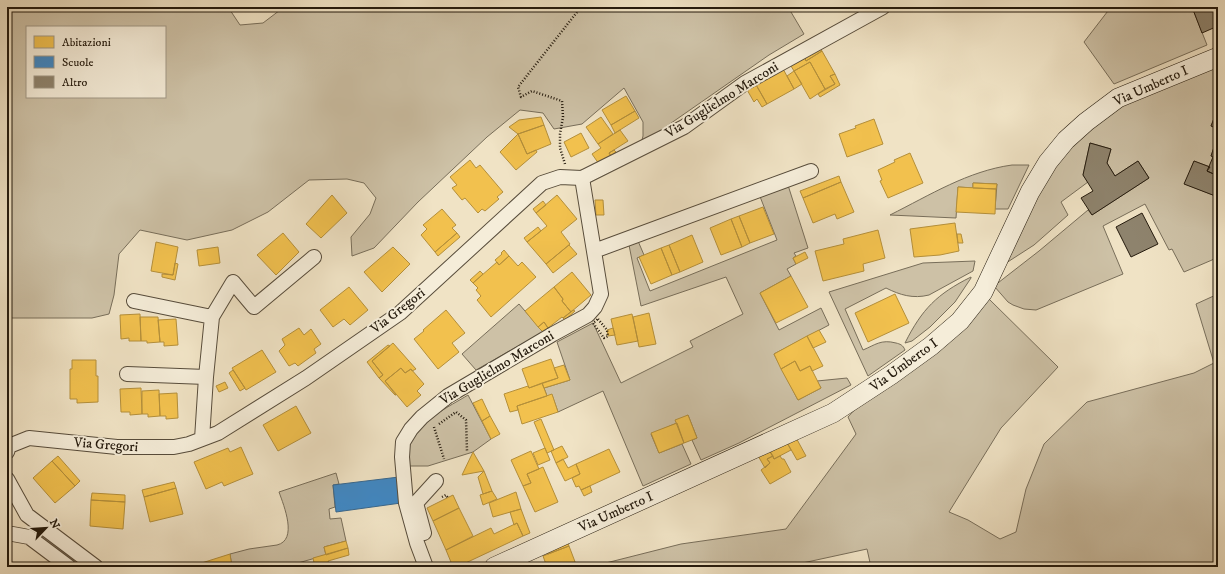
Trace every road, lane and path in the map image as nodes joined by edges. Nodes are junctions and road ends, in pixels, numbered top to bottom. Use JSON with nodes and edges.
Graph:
{"nodes":[{"id":1,"x":582,"y":7,"type":"edge"},
{"id":2,"x":883,"y":7,"type":"edge"},
{"id":3,"x":1218,"y":57,"type":"edge"},
{"id":4,"x":811,"y":171,"type":"dead end"},
{"id":5,"x":582,"y":178,"type":"junction"},
{"id":6,"x":594,"y":251,"type":"junction"},
{"id":7,"x":314,"y":257,"type":"dead end"},
{"id":8,"x":134,"y":301,"type":"dead end"},
{"id":9,"x":212,"y":317,"type":"junction"},
{"id":10,"x":598,"y":319,"type":"joint"},
{"id":11,"x":127,"y":374,"type":"dead end"},
{"id":12,"x":206,"y":377,"type":"junction"},
{"id":13,"x":434,"y":427,"type":"junction"},
{"id":14,"x":429,"y":431,"type":"dead end"},
{"id":15,"x":202,"y":439,"type":"junction"},
{"id":16,"x":8,"y":447,"type":"edge"},
{"id":17,"x":467,"y":450,"type":"dead end"},
{"id":18,"x":444,"y":459,"type":"dead end"},
{"id":19,"x":7,"y":479,"type":"edge"},
{"id":20,"x":436,"y":481,"type":"dead end"},
{"id":21,"x":7,"y":533,"type":"edge"},
{"id":22,"x":426,"y":565,"type":"edge"},
{"id":23,"x":69,"y":567,"type":"edge"},
{"id":24,"x":96,"y":567,"type":"edge"},
{"id":25,"x":494,"y":567,"type":"edge"}],
"edges":[{"from":1,"to":5,"type":"path"},
{"from":2,"to":5,"type":"street","name":"Via Guglielmo Marconi"},
{"from":3,"to":25,"type":"main road","name":"Via Umberto I"},
{"from":4,"to":6,"type":"street"},
{"from":5,"to":6,"type":"street","name":"Via Guglielmo Marconi"},
{"from":5,"to":15,"type":"street","name":"Via Gregori"},
{"from":6,"to":22,"type":"street","name":"Via Guglielmo Marconi"},
{"from":7,"to":9,"type":"street"},
{"from":8,"to":9,"type":"street"},
{"from":9,"to":12,"type":"street"},
{"from":10,"to":10,"type":"path"},
{"from":11,"to":12,"type":"street"},
{"from":12,"to":15,"type":"street"},
{"from":13,"to":14,"type":"path"},
{"from":13,"to":17,"type":"path"},
{"from":13,"to":18,"type":"path"},
{"from":15,"to":16,"type":"street","name":"Via Gregori"},
{"from":19,"to":24,"type":"street"},
{"from":20,"to":22,"type":"street","name":"Via Guglielmo Marconi"},
{"from":21,"to":23,"type":"street"}]}
